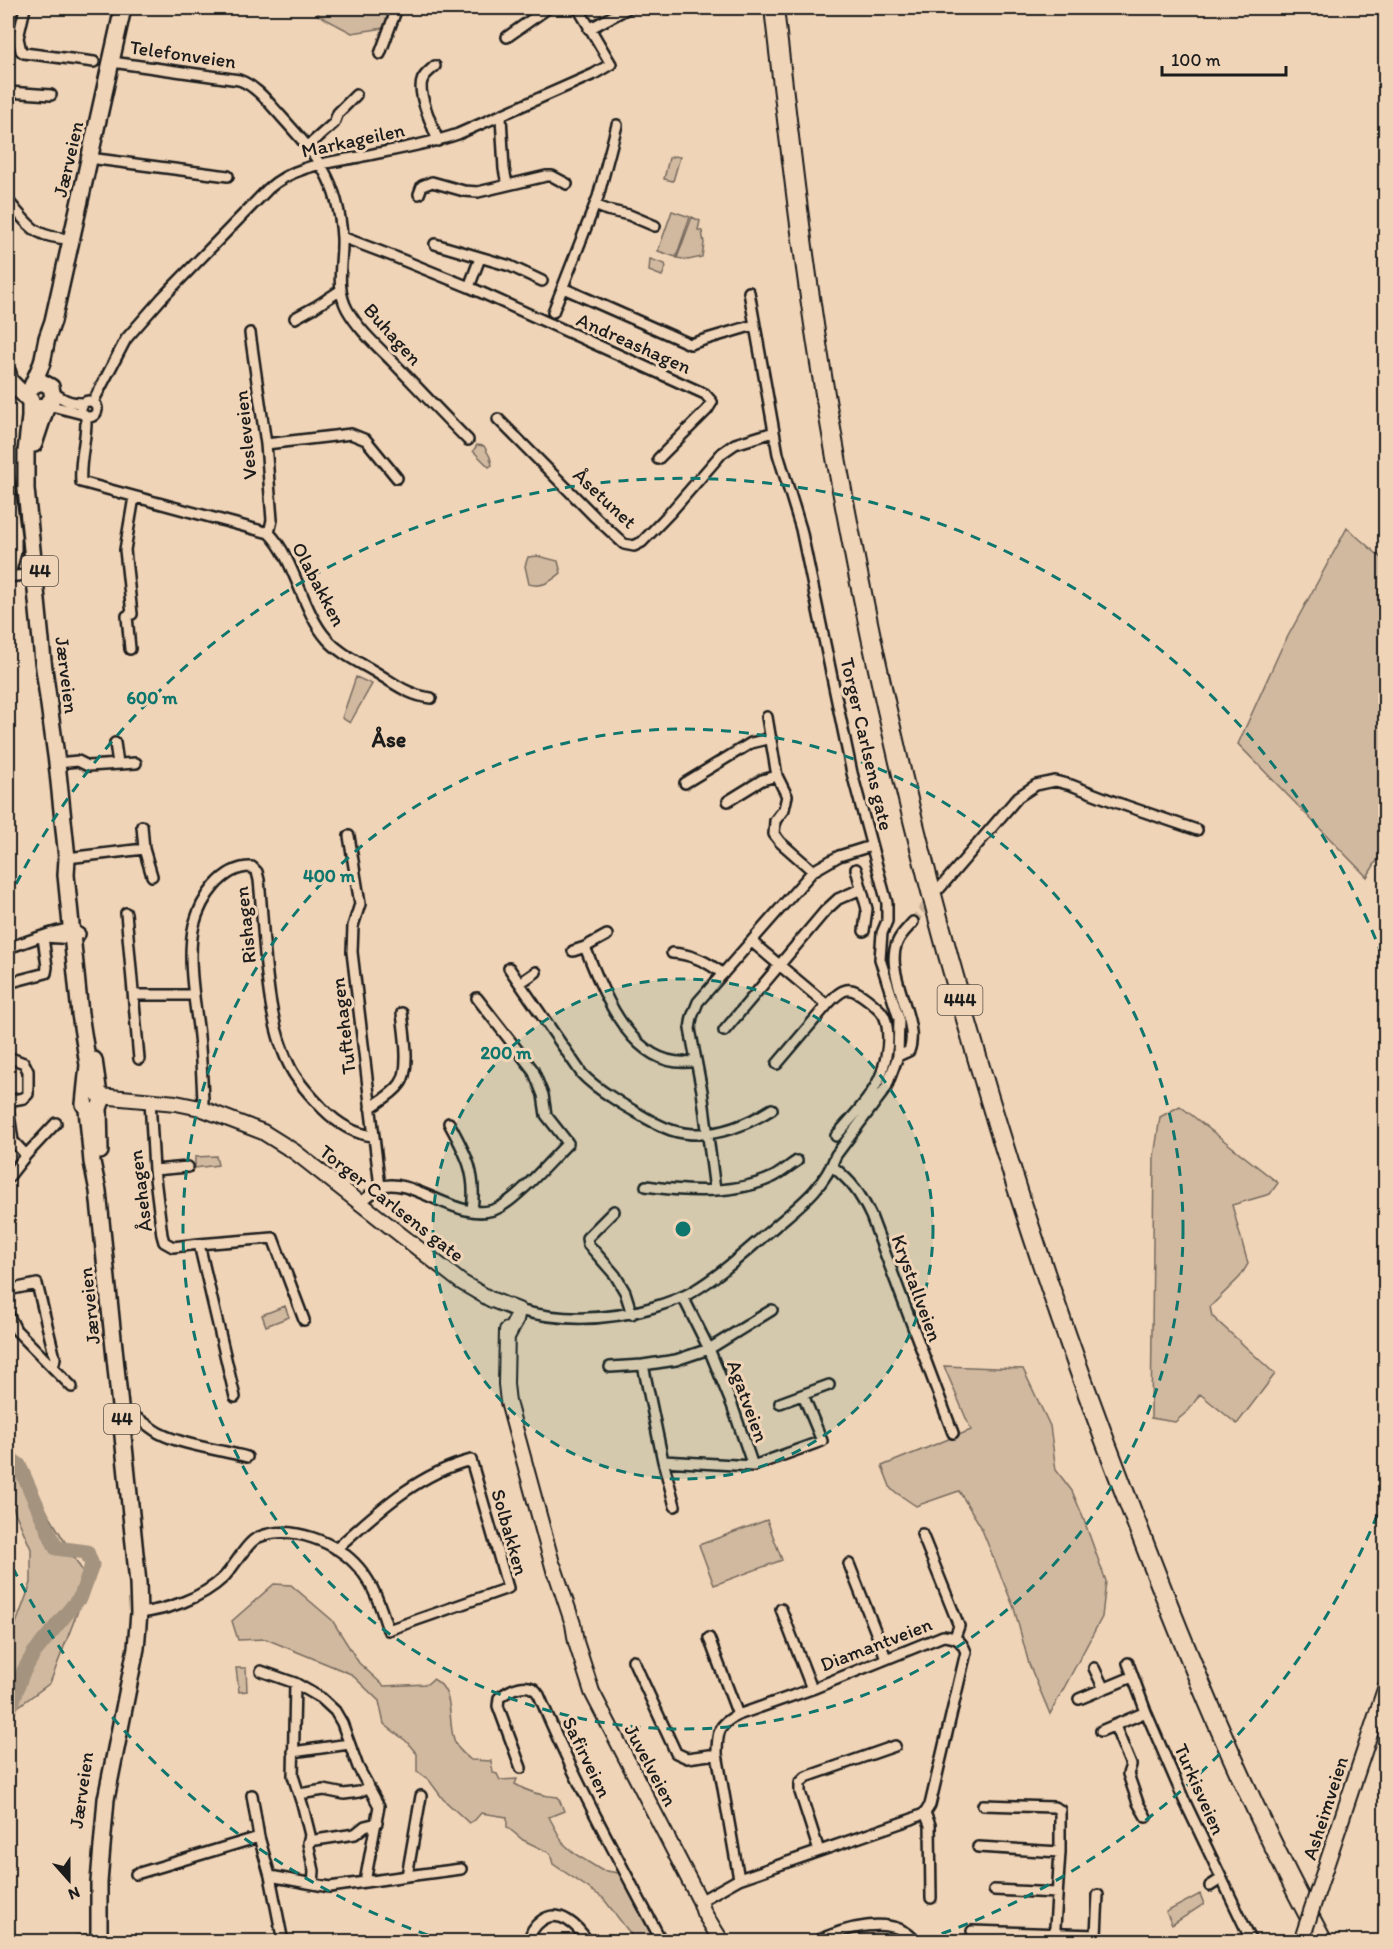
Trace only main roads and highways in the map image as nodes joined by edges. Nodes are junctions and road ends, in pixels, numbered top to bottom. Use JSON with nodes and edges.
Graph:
{"nodes":[{"id":1,"x":123,"y":8,"type":"edge"},
{"id":2,"x":763,"y":8,"type":"edge"},
{"id":3,"x":774,"y":8,"type":"edge"},
{"id":4,"x":53,"y":321,"type":"junction"},
{"id":5,"x":8,"y":368,"type":"edge"},
{"id":6,"x":8,"y":373,"type":"edge"},
{"id":7,"x":31,"y":393,"type":"junction"},
{"id":8,"x":50,"y":397,"type":"junction"},
{"id":9,"x":55,"y":740,"type":"junction"},
{"id":10,"x":90,"y":1941,"type":"edge"},
{"id":11,"x":1312,"y":1941,"type":"edge"},
{"id":12,"x":1323,"y":1941,"type":"edge"}],
"edges":[{"from":1,"to":4,"type":"main road","name":"Jærveien","number":"44"},
{"from":2,"to":11,"type":"highway","number":"444"},
{"from":3,"to":12,"type":"highway","number":"444"},
{"from":4,"to":7,"type":"main road","name":"Jærveien","number":"44"},
{"from":4,"to":8,"type":"main road","name":"Jærveien","number":"44"},
{"from":5,"to":7,"type":"main road"},
{"from":6,"to":7,"type":"main road"},
{"from":7,"to":8,"type":"main road"},
{"from":7,"to":8,"type":"main road"},
{"from":7,"to":9,"type":"main road","name":"Jærveien","number":"44"},
{"from":8,"to":9,"type":"main road","name":"Jærveien","number":"44"},
{"from":9,"to":10,"type":"main road","name":"Jærveien","number":"44"}]}
